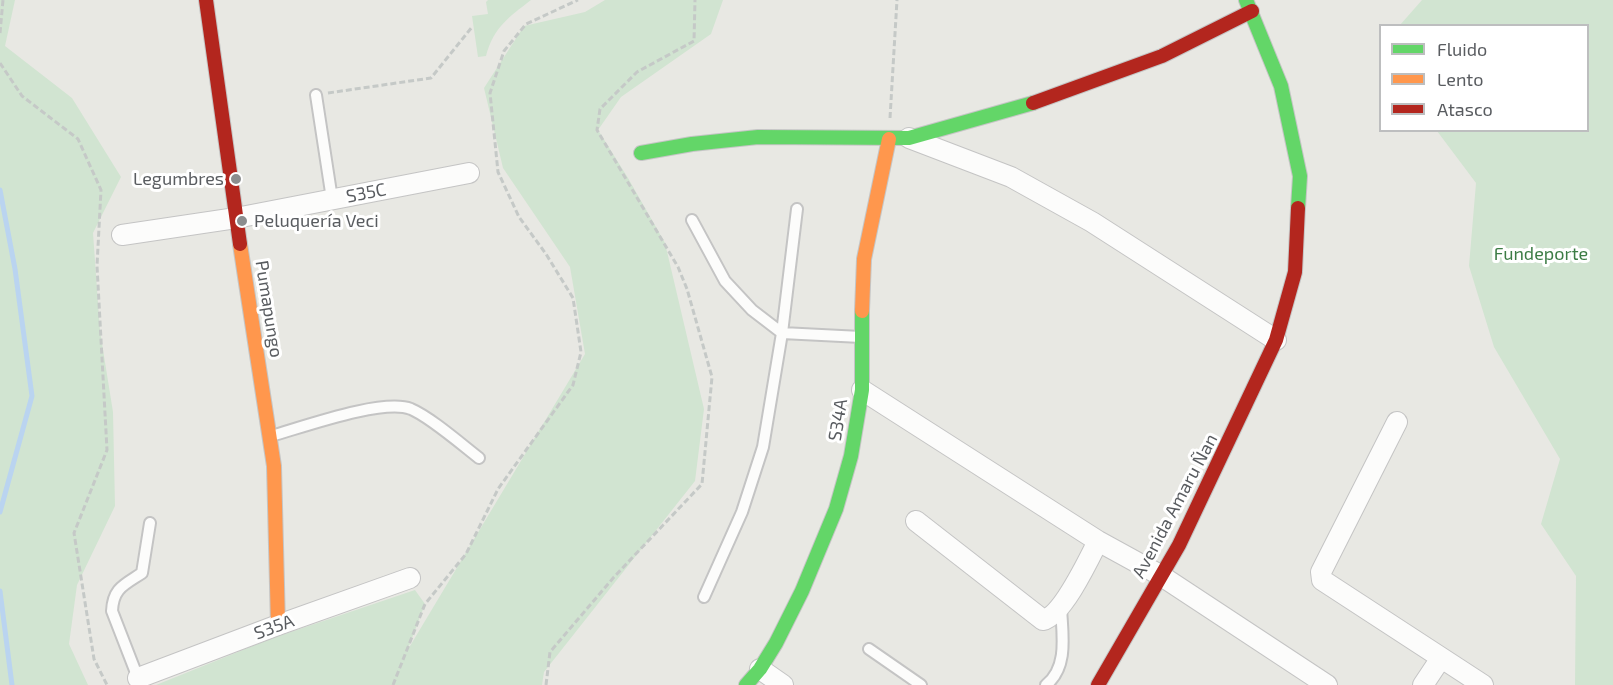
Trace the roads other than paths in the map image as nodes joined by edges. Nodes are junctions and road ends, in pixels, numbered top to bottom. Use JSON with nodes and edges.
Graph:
{"nodes":[{"id":1,"x":206,"y":0,"type":"edge"},
{"id":2,"x":1249,"y":6,"type":"edge"},
{"id":3,"x":316,"y":95,"type":"road end"},
{"id":4,"x":909,"y":138,"type":"junction"},
{"id":5,"x":889,"y":139,"type":"junction"},
{"id":6,"x":641,"y":153,"type":"dead end"},
{"id":7,"x":469,"y":173,"type":"dead end"},
{"id":8,"x":332,"y":199,"type":"junction"},
{"id":9,"x":797,"y":209,"type":"dead end"},
{"id":10,"x":236,"y":218,"type":"junction"},
{"id":11,"x":692,"y":220,"type":"dead end"},
{"id":12,"x":122,"y":236,"type":"dead end"},
{"id":13,"x":782,"y":333,"type":"junction"},
{"id":14,"x":861,"y":337,"type":"junction"},
{"id":15,"x":1276,"y":340,"type":"junction"},
{"id":16,"x":862,"y":390,"type":"junction"},
{"id":17,"x":1398,"y":422,"type":"dead end"},
{"id":18,"x":270,"y":436,"type":"junction"},
{"id":19,"x":479,"y":458,"type":"dead end"},
{"id":20,"x":916,"y":521,"type":"dead end"},
{"id":21,"x":150,"y":523,"type":"dead end"},
{"id":22,"x":1098,"y":541,"type":"junction"},
{"id":23,"x":1160,"y":575,"type":"junction"},
{"id":24,"x":410,"y":578,"type":"dead end"},
{"id":25,"x":704,"y":597,"type":"dead end"},
{"id":26,"x":1060,"y":607,"type":"junction"},
{"id":27,"x":278,"y":625,"type":"junction"},
{"id":28,"x":869,"y":649,"type":"dead end"},
{"id":29,"x":1441,"y":658,"type":"junction"},
{"id":30,"x":760,"y":669,"type":"junction"},
{"id":31,"x":138,"y":678,"type":"joint"},
{"id":32,"x":746,"y":685,"type":"edge"},
{"id":33,"x":783,"y":685,"type":"edge"},
{"id":34,"x":921,"y":685,"type":"edge"},
{"id":35,"x":1046,"y":685,"type":"edge"},
{"id":36,"x":1098,"y":685,"type":"edge"},
{"id":37,"x":1327,"y":685,"type":"edge"},
{"id":38,"x":1423,"y":685,"type":"edge"},
{"id":39,"x":1483,"y":685,"type":"edge"}],
"edges":[{"from":1,"to":10,"type":"street","name":"Pumapungo"},
{"from":2,"to":4,"type":"street"},
{"from":2,"to":15,"type":"street","name":"Avenida Amaru Ñan"},
{"from":3,"to":8,"type":"lane"},
{"from":4,"to":5,"type":"street"},
{"from":4,"to":15,"type":"street"},
{"from":5,"to":6,"type":"street"},
{"from":5,"to":14,"type":"street","name":"S34A"},
{"from":7,"to":8,"type":"street","name":"S35C"},
{"from":8,"to":10,"type":"street","name":"S35C"},
{"from":9,"to":13,"type":"lane"},
{"from":10,"to":12,"type":"street","name":"S35C"},
{"from":10,"to":18,"type":"street","name":"Pumapungo"},
{"from":11,"to":13,"type":"lane"},
{"from":13,"to":14,"type":"lane"},
{"from":13,"to":25,"type":"lane"},
{"from":14,"to":16,"type":"street","name":"S34A"},
{"from":15,"to":23,"type":"street","name":"Avenida Amaru Ñan"},
{"from":16,"to":22,"type":"street"},
{"from":16,"to":30,"type":"street","name":"S34A"},
{"from":17,"to":29,"type":"street"},
{"from":18,"to":19,"type":"lane"},
{"from":18,"to":27,"type":"street","name":"Pumapungo"},
{"from":20,"to":26,"type":"street"},
{"from":21,"to":31,"type":"lane"},
{"from":22,"to":23,"type":"street"},
{"from":22,"to":26,"type":"street"},
{"from":23,"to":36,"type":"street","name":"Avenida Amaru Ñan"},
{"from":23,"to":37,"type":"street"},
{"from":24,"to":27,"type":"street","name":"S35A"},
{"from":26,"to":35,"type":"lane"},
{"from":27,"to":31,"type":"street","name":"S35A"},
{"from":28,"to":34,"type":"lane"},
{"from":29,"to":38,"type":"street"},
{"from":29,"to":39,"type":"street"},
{"from":30,"to":32,"type":"street","name":"S34A"},
{"from":30,"to":33,"type":"street"}]}
